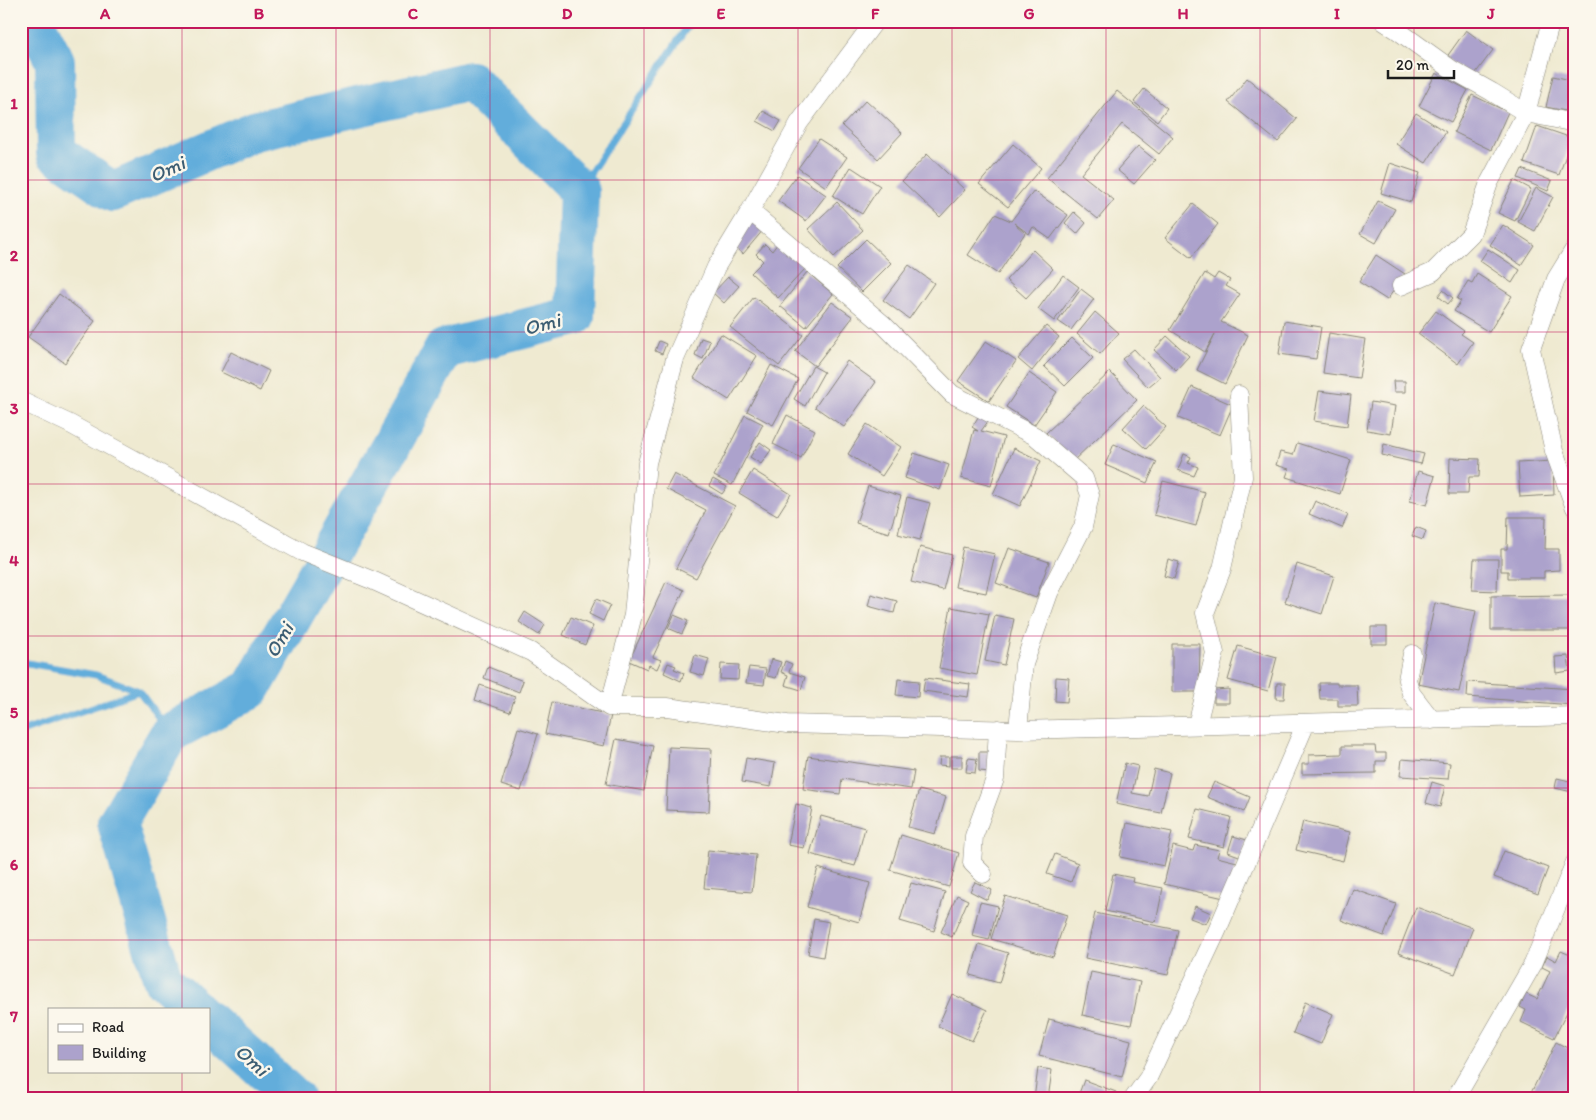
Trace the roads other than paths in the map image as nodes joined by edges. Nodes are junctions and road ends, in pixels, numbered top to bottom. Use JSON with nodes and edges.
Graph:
{"nodes":[{"id":1,"x":874,"y":21,"type":"edge"},
{"id":2,"x":1383,"y":21,"type":"edge"},
{"id":3,"x":1551,"y":21,"type":"edge"},
{"id":4,"x":1526,"y":114,"type":"junction"},
{"id":5,"x":1575,"y":123,"type":"edge"},
{"id":6,"x":750,"y":211,"type":"junction"},
{"id":7,"x":1575,"y":248,"type":"edge"},
{"id":8,"x":1401,"y":286,"type":"dead end"},
{"id":9,"x":1239,"y":395,"type":"dead end"},
{"id":10,"x":21,"y":401,"type":"edge"},
{"id":11,"x":1575,"y":508,"type":"edge"},
{"id":12,"x":1412,"y":654,"type":"dead end"},
{"id":13,"x":609,"y":707,"type":"junction"},
{"id":14,"x":1575,"y":716,"type":"edge"},
{"id":15,"x":1432,"y":720,"type":"junction"},
{"id":16,"x":1306,"y":723,"type":"junction"},
{"id":17,"x":1197,"y":726,"type":"junction"},
{"id":18,"x":998,"y":729,"type":"junction"},
{"id":19,"x":1018,"y":730,"type":"junction"},
{"id":20,"x":1575,"y":862,"type":"edge"},
{"id":21,"x":984,"y":874,"type":"dead end"},
{"id":22,"x":1133,"y":1099,"type":"edge"},
{"id":23,"x":1454,"y":1099,"type":"edge"}],
"edges":[{"from":1,"to":6,"type":"street"},
{"from":2,"to":4,"type":"street"},
{"from":3,"to":4,"type":"street"},
{"from":4,"to":5,"type":"street"},
{"from":4,"to":8,"type":"street"},
{"from":6,"to":13,"type":"street"},
{"from":6,"to":19,"type":"street"},
{"from":7,"to":11,"type":"street"},
{"from":9,"to":17,"type":"street"},
{"from":10,"to":13,"type":"street"},
{"from":12,"to":15,"type":"street"},
{"from":13,"to":18,"type":"street"},
{"from":14,"to":15,"type":"street"},
{"from":15,"to":16,"type":"street"},
{"from":16,"to":17,"type":"street"},
{"from":16,"to":22,"type":"street"},
{"from":17,"to":19,"type":"street"},
{"from":18,"to":19,"type":"street"},
{"from":18,"to":21,"type":"street"},
{"from":20,"to":23,"type":"street"}]}
